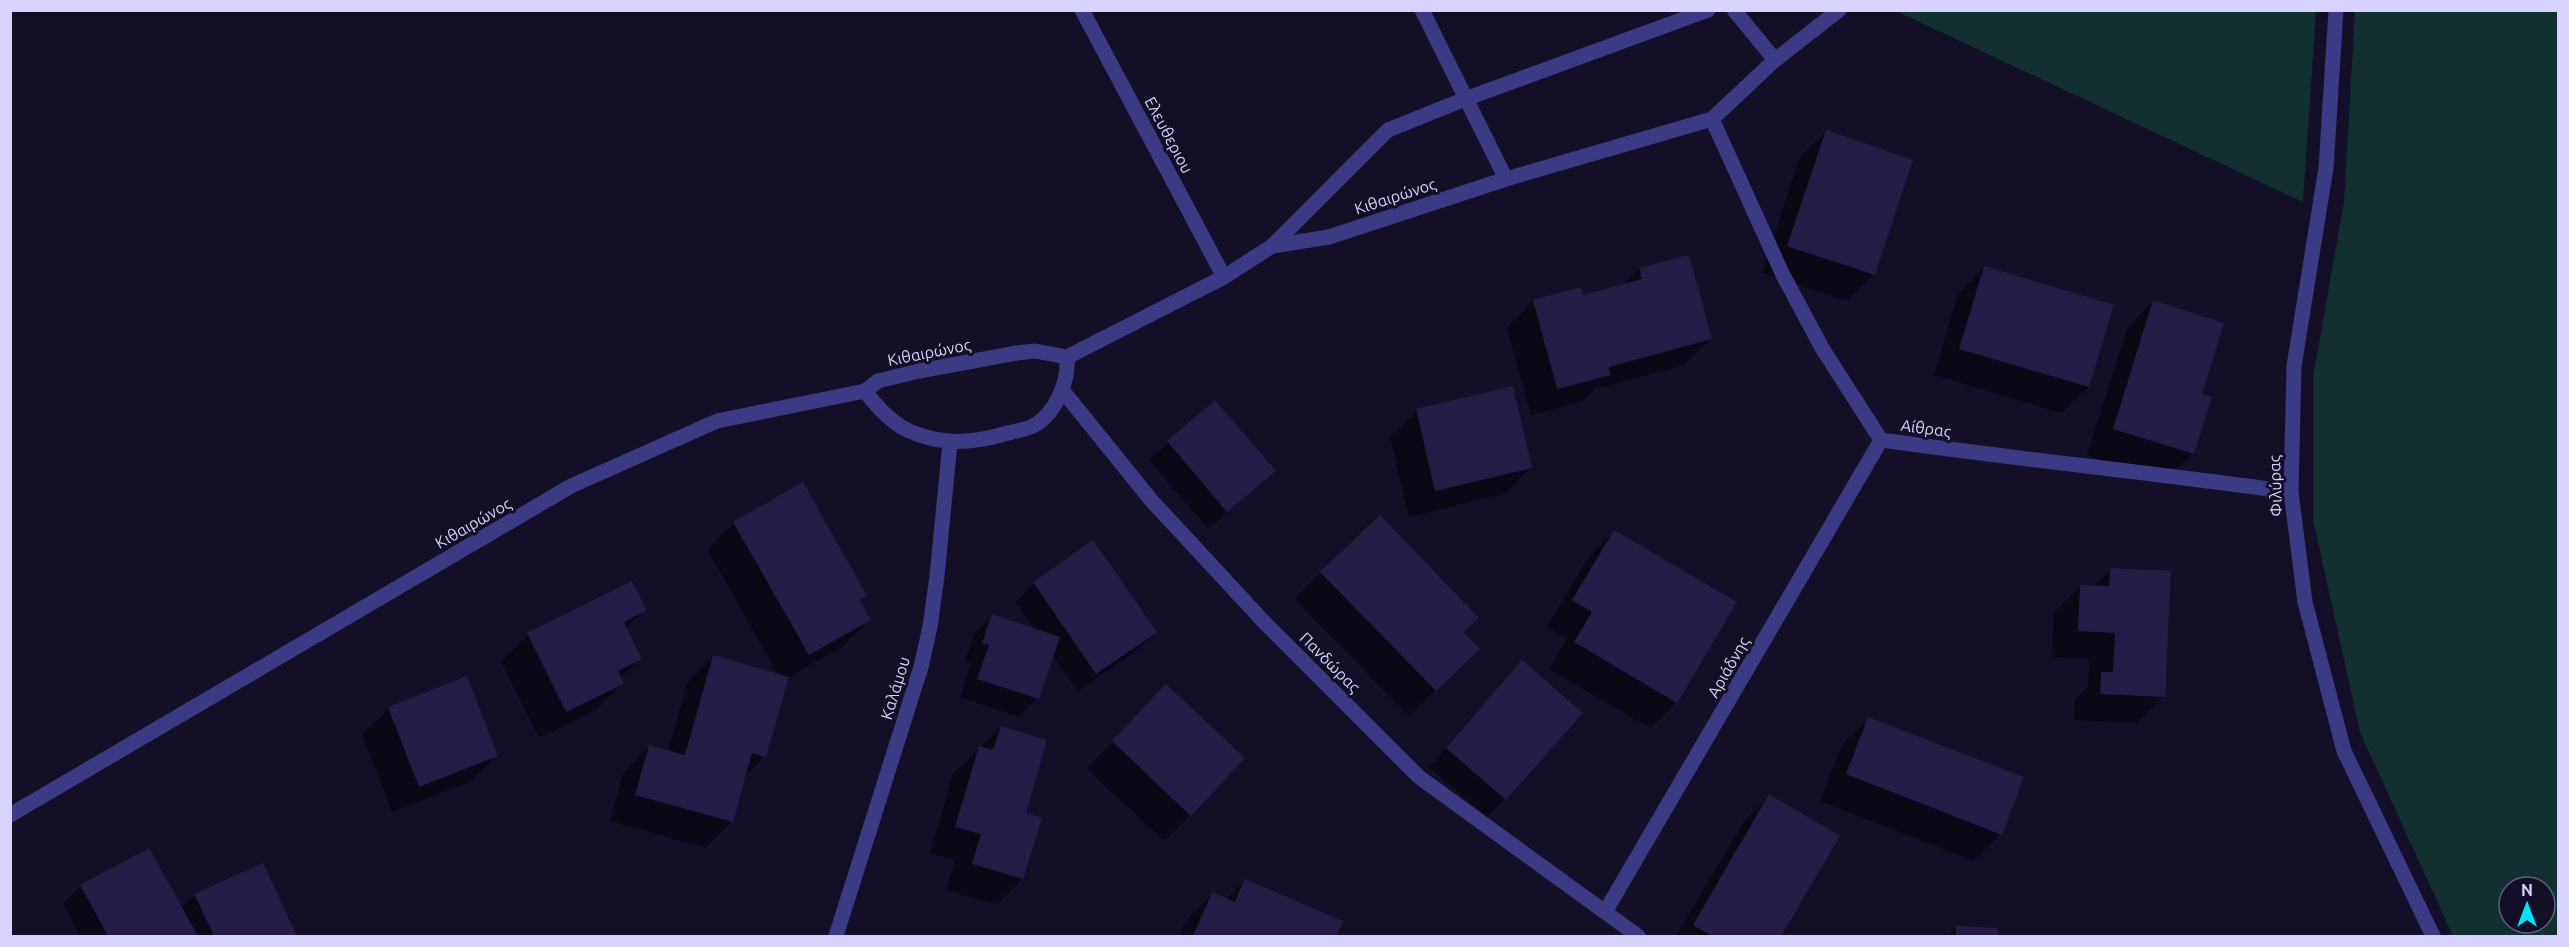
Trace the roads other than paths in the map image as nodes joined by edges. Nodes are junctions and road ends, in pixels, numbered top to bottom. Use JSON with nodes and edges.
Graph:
{"nodes":[{"id":1,"x":1082,"y":10,"type":"edge"},
{"id":2,"x":1422,"y":10,"type":"edge"},
{"id":3,"x":1707,"y":10,"type":"edge"},
{"id":4,"x":1734,"y":10,"type":"edge"},
{"id":5,"x":1839,"y":10,"type":"edge"},
{"id":6,"x":2336,"y":10,"type":"edge"},
{"id":7,"x":1775,"y":60,"type":"junction"},
{"id":8,"x":1465,"y":99,"type":"junction"},
{"id":9,"x":1712,"y":119,"type":"junction"},
{"id":10,"x":1506,"y":179,"type":"junction"},
{"id":11,"x":1272,"y":246,"type":"junction"},
{"id":12,"x":1224,"y":277,"type":"junction"},
{"id":13,"x":1067,"y":357,"type":"junction"},
{"id":14,"x":865,"y":391,"type":"junction"},
{"id":15,"x":1063,"y":391,"type":"junction"},
{"id":16,"x":1881,"y":440,"type":"junction"},
{"id":17,"x":950,"y":443,"type":"junction"},
{"id":18,"x":2291,"y":492,"type":"junction"},
{"id":19,"x":10,"y":814,"type":"edge"},
{"id":20,"x":1605,"y":912,"type":"junction"},
{"id":21,"x":836,"y":936,"type":"edge"},
{"id":22,"x":1638,"y":936,"type":"edge"},
{"id":23,"x":2433,"y":936,"type":"edge"}],
"edges":[{"from":1,"to":12,"type":"street","name":"Ελευθεριου"},
{"from":2,"to":8,"type":"street"},
{"from":3,"to":8,"type":"street"},
{"from":4,"to":7,"type":"street"},
{"from":5,"to":7,"type":"street","name":"Κιθαιρώνος"},
{"from":6,"to":18,"type":"street","name":"Φιλύρας"},
{"from":7,"to":9,"type":"street","name":"Κιθαιρώνος"},
{"from":8,"to":10,"type":"street"},
{"from":8,"to":11,"type":"street"},
{"from":9,"to":10,"type":"street","name":"Κιθαιρώνος"},
{"from":9,"to":16,"type":"street","name":"Αίθρας"},
{"from":10,"to":11,"type":"street","name":"Κιθαιρώνος"},
{"from":11,"to":12,"type":"street","name":"Κιθαιρώνος"},
{"from":12,"to":13,"type":"street","name":"Κιθαιρώνος"},
{"from":13,"to":14,"type":"street","name":"Κιθαιρώνος"},
{"from":13,"to":15,"type":"street"},
{"from":14,"to":17,"type":"street"},
{"from":14,"to":19,"type":"street","name":"Κιθαιρώνος"},
{"from":15,"to":17,"type":"street"},
{"from":15,"to":20,"type":"street","name":"Πανδώρας"},
{"from":16,"to":18,"type":"street","name":"Αίθρας"},
{"from":16,"to":20,"type":"street","name":"Αριάδνης"},
{"from":17,"to":21,"type":"street","name":"Καλάμου"},
{"from":18,"to":23,"type":"street","name":"Φιλύρας"},
{"from":20,"to":22,"type":"street","name":"Πανδώρας"}]}
